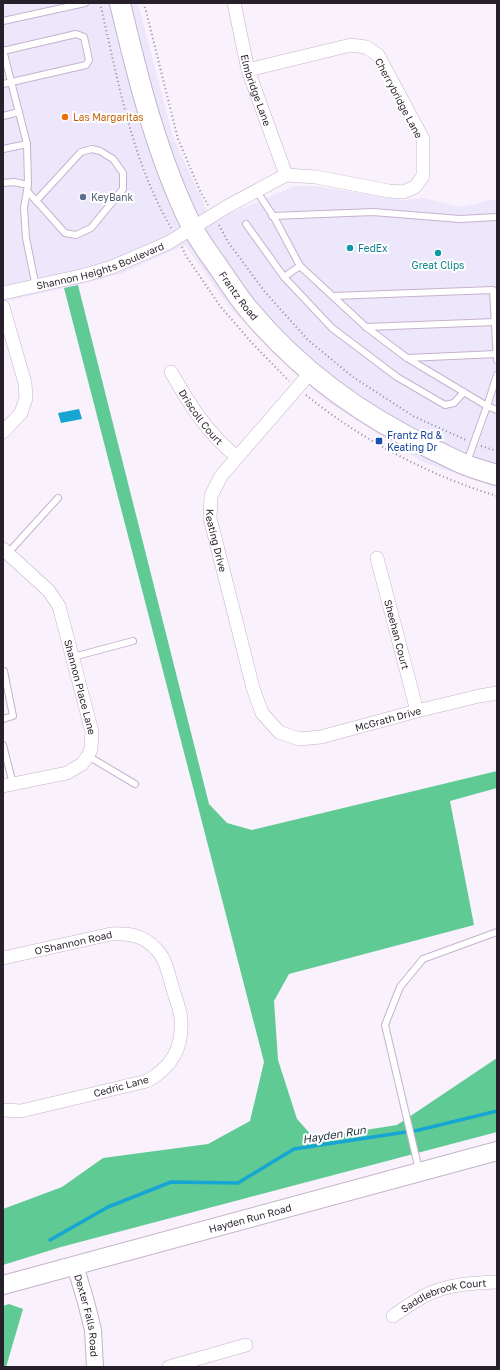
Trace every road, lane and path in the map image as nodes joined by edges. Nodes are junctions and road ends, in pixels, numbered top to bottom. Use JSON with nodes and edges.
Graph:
{"nodes":[{"id":1,"x":85,"y":3,"type":"edge"},
{"id":2,"x":120,"y":3,"type":"edge"},
{"id":3,"x":234,"y":3,"type":"edge"},
{"id":4,"x":3,"y":22,"type":"edge"},
{"id":5,"x":3,"y":51,"type":"edge"},
{"id":6,"x":248,"y":70,"type":"junction"},
{"id":7,"x":11,"y":82,"type":"junction"},
{"id":8,"x":3,"y":84,"type":"edge"},
{"id":9,"x":19,"y":112,"type":"junction"},
{"id":10,"x":3,"y":116,"type":"edge"},
{"id":11,"x":27,"y":144,"type":"junction"},
{"id":12,"x":3,"y":149,"type":"edge"},
{"id":13,"x":286,"y":175,"type":"junction"},
{"id":14,"x":3,"y":183,"type":"edge"},
{"id":15,"x":28,"y":188,"type":"junction"},
{"id":16,"x":256,"y":190,"type":"junction"},
{"id":17,"x":36,"y":201,"type":"junction"},
{"id":18,"x":272,"y":216,"type":"junction"},
{"id":19,"x":497,"y":217,"type":"edge"},
{"id":20,"x":246,"y":224,"type":"dead end"},
{"id":21,"x":192,"y":227,"type":"junction"},
{"id":22,"x":300,"y":266,"type":"junction"},
{"id":23,"x":284,"y":277,"type":"junction"},
{"id":24,"x":36,"y":287,"type":"junction"},
{"id":25,"x":3,"y":293,"type":"edge"},
{"id":26,"x":333,"y":296,"type":"junction"},
{"id":27,"x":3,"y":307,"type":"edge"},
{"id":28,"x":495,"y":322,"type":"junction"},
{"id":29,"x":366,"y":327,"type":"junction"},
{"id":30,"x":497,"y":354,"type":"edge"},
{"id":31,"x":407,"y":358,"type":"junction"},
{"id":32,"x":497,"y":360,"type":"edge"},
{"id":33,"x":171,"y":372,"type":"dead end"},
{"id":34,"x":311,"y":372,"type":"junction"},
{"id":35,"x":497,"y":376,"type":"edge"},
{"id":36,"x":464,"y":392,"type":"junction"},
{"id":37,"x":487,"y":406,"type":"junction"},
{"id":38,"x":497,"y":410,"type":"edge"},
{"id":39,"x":3,"y":432,"type":"edge"},
{"id":40,"x":237,"y":457,"type":"junction"},
{"id":41,"x":466,"y":465,"type":"junction"},
{"id":42,"x":497,"y":475,"type":"edge"},
{"id":43,"x":58,"y":498,"type":"dead end"},
{"id":44,"x":5,"y":551,"type":"edge"},
{"id":45,"x":377,"y":558,"type":"dead end"},
{"id":46,"x":133,"y":641,"type":"dead end"},
{"id":47,"x":73,"y":657,"type":"junction"},
{"id":48,"x":4,"y":670,"type":"edge"},
{"id":49,"x":497,"y":693,"type":"edge"},
{"id":50,"x":417,"y":711,"type":"junction"},
{"id":51,"x":3,"y":719,"type":"edge"},
{"id":52,"x":279,"y":732,"type":"joint"},
{"id":53,"x":3,"y":745,"type":"edge"},
{"id":54,"x":88,"y":756,"type":"junction"},
{"id":55,"x":134,"y":784,"type":"dead end"},
{"id":56,"x":8,"y":785,"type":"edge"},
{"id":57,"x":497,"y":932,"type":"edge"},
{"id":58,"x":144,"y":939,"type":"joint"},
{"id":59,"x":3,"y":958,"type":"edge"},
{"id":60,"x":3,"y":1110,"type":"edge"},
{"id":61,"x":497,"y":1151,"type":"edge"},
{"id":62,"x":419,"y":1172,"type":"junction"},
{"id":63,"x":75,"y":1265,"type":"junction"},
{"id":64,"x":497,"y":1282,"type":"edge"},
{"id":65,"x":3,"y":1285,"type":"edge"},
{"id":66,"x":393,"y":1316,"type":"dead end"},
{"id":67,"x":246,"y":1345,"type":"dead end"},
{"id":68,"x":95,"y":1367,"type":"edge"},
{"id":69,"x":170,"y":1367,"type":"edge"}],
"edges":[{"from":1,"to":4,"type":"lane"},
{"from":2,"to":21,"type":"main road","name":"Frantz Road"},
{"from":3,"to":6,"type":"street","name":"Elmbridge Lane"},
{"from":5,"to":7,"type":"lane"},
{"from":5,"to":7,"type":"lane"},
{"from":6,"to":13,"type":"street","name":"Elmbridge Lane"},
{"from":6,"to":13,"type":"street","name":"Cherrybridge Lane"},
{"from":7,"to":8,"type":"lane"},
{"from":7,"to":9,"type":"lane"},
{"from":9,"to":10,"type":"lane"},
{"from":9,"to":11,"type":"lane"},
{"from":11,"to":12,"type":"lane"},
{"from":11,"to":15,"type":"lane"},
{"from":13,"to":16,"type":"street"},
{"from":14,"to":15,"type":"lane"},
{"from":15,"to":17,"type":"lane"},
{"from":15,"to":24,"type":"lane"},
{"from":16,"to":18,"type":"lane"},
{"from":16,"to":21,"type":"street"},
{"from":17,"to":17,"type":"lane"},
{"from":18,"to":19,"type":"lane"},
{"from":18,"to":22,"type":"lane"},
{"from":20,"to":23,"type":"lane"},
{"from":21,"to":24,"type":"street","name":"Shannon Heights Boulevard"},
{"from":21,"to":34,"type":"main road","name":"Frantz Road"},
{"from":22,"to":23,"type":"lane"},
{"from":22,"to":26,"type":"lane"},
{"from":23,"to":36,"type":"lane"},
{"from":24,"to":25,"type":"street","name":"Shannon Heights Boulevard"},
{"from":26,"to":28,"type":"lane"},
{"from":26,"to":29,"type":"lane"},
{"from":27,"to":39,"type":"street"},
{"from":28,"to":29,"type":"lane"},
{"from":28,"to":30,"type":"lane"},
{"from":29,"to":31,"type":"lane"},
{"from":30,"to":31,"type":"lane"},
{"from":30,"to":32,"type":"lane"},
{"from":31,"to":36,"type":"lane"},
{"from":33,"to":40,"type":"street","name":"Driscoll Court"},
{"from":34,"to":40,"type":"street","name":"Keating Drive"},
{"from":34,"to":41,"type":"main road","name":"Frantz Road"},
{"from":35,"to":37,"type":"lane"},
{"from":36,"to":37,"type":"lane"},
{"from":37,"to":38,"type":"lane"},
{"from":37,"to":41,"type":"lane"},
{"from":40,"to":52,"type":"street","name":"Keating Drive"},
{"from":41,"to":42,"type":"main road","name":"Frantz Road"},
{"from":43,"to":44,"type":"lane"},
{"from":44,"to":47,"type":"street","name":"Shannon Place Lane"},
{"from":45,"to":50,"type":"street","name":"Sheehan Court"},
{"from":46,"to":47,"type":"lane"},
{"from":47,"to":54,"type":"street","name":"Shannon Place Lane"},
{"from":48,"to":51,"type":"lane"},
{"from":49,"to":50,"type":"street","name":"McGrath Drive"},
{"from":50,"to":52,"type":"street","name":"McGrath Drive"},
{"from":53,"to":56,"type":"lane"},
{"from":54,"to":55,"type":"lane"},
{"from":54,"to":56,"type":"street"},
{"from":57,"to":62,"type":"lane"},
{"from":58,"to":59,"type":"street","name":"O'Shannon Road"},
{"from":58,"to":60,"type":"street","name":"Cedric Lane"},
{"from":61,"to":62,"type":"main road","name":"Hayden Run Road"},
{"from":62,"to":63,"type":"main road","name":"Hayden Run Road"},
{"from":63,"to":65,"type":"main road","name":"Hayden Run Road"},
{"from":63,"to":68,"type":"street","name":"Dexter Falls Road"},
{"from":64,"to":66,"type":"street","name":"Saddlebrook Court"},
{"from":67,"to":69,"type":"street"}]}
